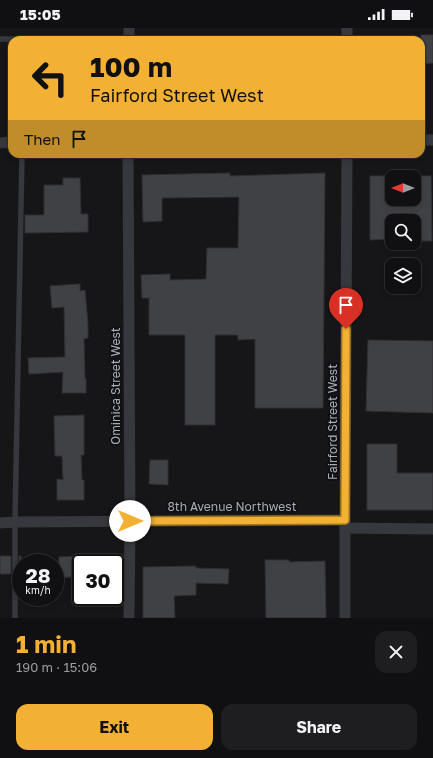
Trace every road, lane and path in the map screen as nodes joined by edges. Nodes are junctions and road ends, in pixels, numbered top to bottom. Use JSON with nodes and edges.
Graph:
{"nodes":[{"id":1,"x":22,"y":158,"type":"edge"},
{"id":2,"x":128,"y":158,"type":"edge"},
{"id":3,"x":347,"y":158,"type":"edge"},
{"id":4,"x":130,"y":521,"type":"junction"},
{"id":5,"x":15,"y":522,"type":"junction"},
{"id":6,"x":0,"y":524,"type":"edge"},
{"id":7,"x":345,"y":524,"type":"junction"},
{"id":8,"x":433,"y":529,"type":"edge"},
{"id":9,"x":15,"y":618,"type":"edge"},
{"id":10,"x":129,"y":618,"type":"edge"},
{"id":11,"x":346,"y":618,"type":"edge"}],
"edges":[{"from":1,"to":5,"type":"lane"},
{"from":2,"to":4,"type":"street","name":"Ominica Street West"},
{"from":3,"to":7,"type":"street","name":"Fairford Street West"},
{"from":4,"to":5,"type":"street","name":"8th Avenue Northwest"},
{"from":4,"to":7,"type":"street","name":"8th Avenue Northwest"},
{"from":4,"to":10,"type":"street","name":"Ominica Street West"},
{"from":5,"to":6,"type":"street","name":"8th Avenue Northwest"},
{"from":5,"to":9,"type":"lane"},
{"from":7,"to":8,"type":"street","name":"8th Avenue Northwest"},
{"from":7,"to":11,"type":"street","name":"Fairford Street West"}]}
